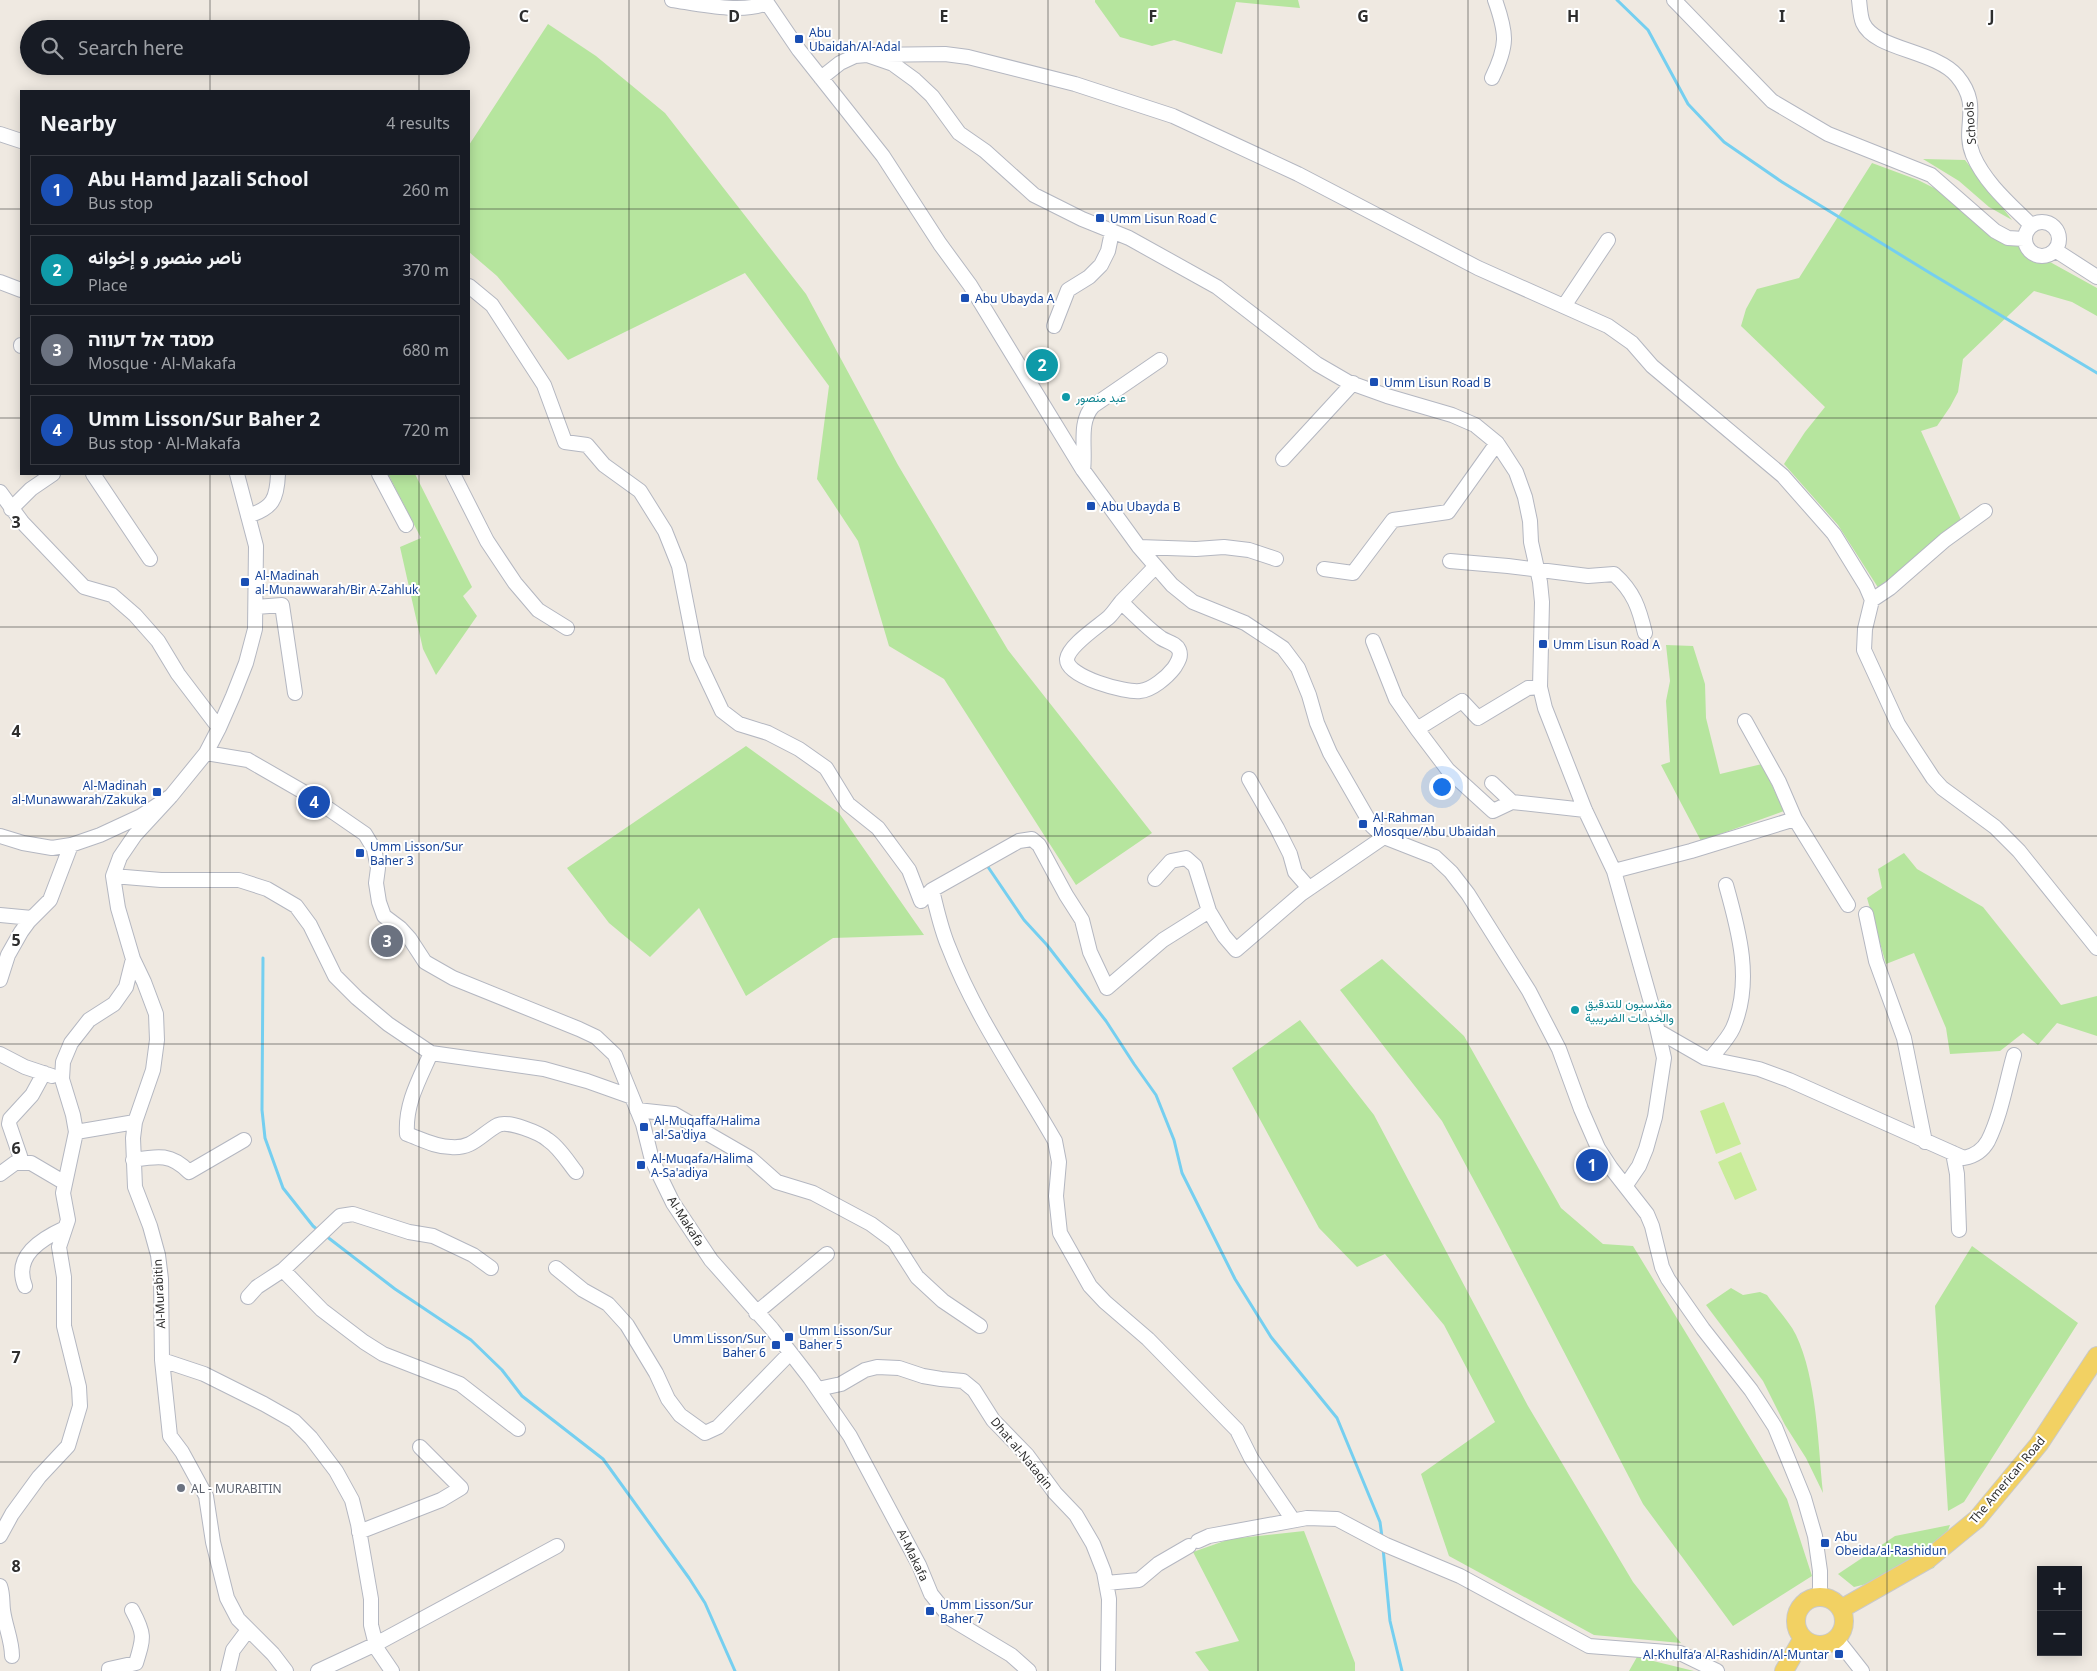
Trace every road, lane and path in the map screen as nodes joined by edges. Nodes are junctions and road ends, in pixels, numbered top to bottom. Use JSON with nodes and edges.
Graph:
{"nodes":[{"id":1,"x":672,"y":0,"type":"edge"},
{"id":2,"x":1495,"y":0,"type":"edge"},
{"id":3,"x":1674,"y":0,"type":"edge"},
{"id":4,"x":1859,"y":0,"type":"edge"},
{"id":5,"x":766,"y":2,"type":"edge"},
{"id":6,"x":867,"y":55,"type":"junction"},
{"id":7,"x":821,"y":78,"type":"junction"},
{"id":8,"x":1492,"y":78,"type":"dead end"},
{"id":9,"x":0,"y":134,"type":"edge"},
{"id":10,"x":20,"y":141,"type":"edge"},
{"id":11,"x":2031,"y":225,"type":"junction"},
{"id":12,"x":1112,"y":232,"type":"junction"},
{"id":13,"x":2024,"y":239,"type":"junction"},
{"id":14,"x":1608,"y":240,"type":"dead end"},
{"id":15,"x":2055,"y":250,"type":"junction"},
{"id":16,"x":2097,"y":277,"type":"edge"},
{"id":17,"x":0,"y":282,"type":"edge"},
{"id":18,"x":470,"y":287,"type":"edge"},
{"id":19,"x":20,"y":290,"type":"edge"},
{"id":20,"x":1564,"y":306,"type":"junction"},
{"id":21,"x":1054,"y":326,"type":"dead end"},
{"id":22,"x":1160,"y":360,"type":"dead end"},
{"id":23,"x":1353,"y":384,"type":"junction"},
{"id":24,"x":1497,"y":443,"type":"junction"},
{"id":25,"x":1283,"y":459,"type":"dead end"},
{"id":26,"x":1083,"y":470,"type":"junction"},
{"id":27,"x":52,"y":475,"type":"edge"},
{"id":28,"x":94,"y":475,"type":"edge"},
{"id":29,"x":237,"y":475,"type":"edge"},
{"id":30,"x":278,"y":475,"type":"edge"},
{"id":31,"x":380,"y":475,"type":"edge"},
{"id":32,"x":454,"y":475,"type":"edge"},
{"id":33,"x":0,"y":492,"type":"edge"},
{"id":34,"x":11,"y":509,"type":"junction"},
{"id":35,"x":1985,"y":511,"type":"dead end"},
{"id":36,"x":248,"y":516,"type":"junction"},
{"id":37,"x":406,"y":525,"type":"dead end"},
{"id":38,"x":1139,"y":547,"type":"junction"},
{"id":39,"x":1276,"y":559,"type":"dead end"},
{"id":40,"x":150,"y":560,"type":"dead end"},
{"id":41,"x":1450,"y":561,"type":"dead end"},
{"id":42,"x":1155,"y":567,"type":"junction"},
{"id":43,"x":1324,"y":569,"type":"dead end"},
{"id":44,"x":1537,"y":570,"type":"junction"},
{"id":45,"x":1872,"y":600,"type":"junction"},
{"id":46,"x":1121,"y":602,"type":"junction"},
{"id":47,"x":256,"y":607,"type":"junction"},
{"id":48,"x":567,"y":628,"type":"dead end"},
{"id":49,"x":1645,"y":633,"type":"dead end"},
{"id":50,"x":1374,"y":640,"type":"dead end"},
{"id":51,"x":1540,"y":687,"type":"junction"},
{"id":52,"x":295,"y":694,"type":"dead end"},
{"id":53,"x":1745,"y":721,"type":"dead end"},
{"id":54,"x":219,"y":728,"type":"junction"},
{"id":55,"x":1417,"y":729,"type":"junction"},
{"id":56,"x":206,"y":753,"type":"junction"},
{"id":57,"x":1249,"y":779,"type":"dead end"},
{"id":58,"x":1492,"y":783,"type":"dead end"},
{"id":59,"x":171,"y":796,"type":"junction"},
{"id":60,"x":1512,"y":802,"type":"junction"},
{"id":61,"x":1585,"y":810,"type":"junction"},
{"id":62,"x":1794,"y":819,"type":"junction"},
{"id":63,"x":0,"y":836,"type":"edge"},
{"id":64,"x":1384,"y":837,"type":"junction"},
{"id":65,"x":71,"y":845,"type":"junction"},
{"id":66,"x":1614,"y":871,"type":"junction"},
{"id":67,"x":113,"y":876,"type":"junction"},
{"id":68,"x":1155,"y":879,"type":"dead end"},
{"id":69,"x":1726,"y":885,"type":"dead end"},
{"id":70,"x":1309,"y":888,"type":"junction"},
{"id":71,"x":932,"y":890,"type":"junction"},
{"id":72,"x":1848,"y":905,"type":"dead end"},
{"id":73,"x":1210,"y":911,"type":"junction"},
{"id":74,"x":1866,"y":914,"type":"dead end"},
{"id":75,"x":0,"y":915,"type":"edge"},
{"id":76,"x":32,"y":918,"type":"junction"},
{"id":77,"x":2097,"y":948,"type":"edge"},
{"id":78,"x":133,"y":959,"type":"junction"},
{"id":79,"x":0,"y":980,"type":"edge"},
{"id":80,"x":1658,"y":1031,"type":"junction"},
{"id":81,"x":431,"y":1053,"type":"junction"},
{"id":82,"x":0,"y":1054,"type":"edge"},
{"id":83,"x":2014,"y":1055,"type":"dead end"},
{"id":84,"x":1710,"y":1059,"type":"junction"},
{"id":85,"x":44,"y":1073,"type":"junction"},
{"id":86,"x":62,"y":1079,"type":"junction"},
{"id":87,"x":634,"y":1103,"type":"junction"},
{"id":88,"x":135,"y":1122,"type":"junction"},
{"id":89,"x":76,"y":1132,"type":"junction"},
{"id":90,"x":244,"y":1140,"type":"dead end"},
{"id":91,"x":1925,"y":1142,"type":"junction"},
{"id":92,"x":1953,"y":1154,"type":"junction"},
{"id":93,"x":20,"y":1156,"type":"dead end"},
{"id":94,"x":133,"y":1160,"type":"junction"},
{"id":95,"x":576,"y":1172,"type":"dead end"},
{"id":96,"x":0,"y":1174,"type":"edge"},
{"id":97,"x":66,"y":1183,"type":"junction"},
{"id":98,"x":1626,"y":1185,"type":"junction"},
{"id":99,"x":65,"y":1228,"type":"junction"},
{"id":100,"x":1959,"y":1230,"type":"dead end"},
{"id":101,"x":827,"y":1254,"type":"dead end"},
{"id":102,"x":491,"y":1268,"type":"dead end"},
{"id":103,"x":556,"y":1268,"type":"dead end"},
{"id":104,"x":283,"y":1270,"type":"junction"},
{"id":105,"x":25,"y":1286,"type":"dead end"},
{"id":106,"x":248,"y":1297,"type":"dead end"},
{"id":107,"x":756,"y":1313,"type":"junction"},
{"id":108,"x":980,"y":1326,"type":"dead end"},
{"id":109,"x":790,"y":1353,"type":"junction"},
{"id":110,"x":2097,"y":1356,"type":"edge"},
{"id":111,"x":162,"y":1360,"type":"junction"},
{"id":112,"x":818,"y":1389,"type":"junction"},
{"id":113,"x":518,"y":1428,"type":"dead end"},
{"id":114,"x":420,"y":1447,"type":"dead end"},
{"id":115,"x":1293,"y":1520,"type":"junction"},
{"id":116,"x":359,"y":1532,"type":"junction"},
{"id":117,"x":0,"y":1536,"type":"edge"},
{"id":118,"x":557,"y":1546,"type":"dead end"},
{"id":119,"x":1106,"y":1583,"type":"junction"},
{"id":120,"x":0,"y":1586,"type":"edge"},
{"id":121,"x":1820,"y":1597,"type":"junction"},
{"id":122,"x":1841,"y":1609,"type":"junction"},
{"id":123,"x":132,"y":1610,"type":"dead end"},
{"id":124,"x":248,"y":1630,"type":"junction"},
{"id":125,"x":1803,"y":1638,"type":"junction"},
{"id":126,"x":1836,"y":1638,"type":"junction"},
{"id":127,"x":376,"y":1644,"type":"junction"},
{"id":128,"x":12,"y":1656,"type":"dead end"},
{"id":129,"x":109,"y":1671,"type":"edge"},
{"id":130,"x":228,"y":1671,"type":"edge"},
{"id":131,"x":286,"y":1671,"type":"edge"},
{"id":132,"x":318,"y":1671,"type":"edge"},
{"id":133,"x":392,"y":1671,"type":"edge"},
{"id":134,"x":1029,"y":1671,"type":"edge"},
{"id":135,"x":1108,"y":1671,"type":"edge"},
{"id":136,"x":1718,"y":1671,"type":"edge"},
{"id":137,"x":1784,"y":1671,"type":"edge"},
{"id":138,"x":1862,"y":1671,"type":"edge"}],
"edges":[{"from":1,"to":5,"type":"street"},
{"from":2,"to":8,"type":"street"},
{"from":3,"to":13,"type":"street"},
{"from":4,"to":11,"type":"street","name":"Schools"},
{"from":5,"to":7,"type":"street"},
{"from":6,"to":7,"type":"street"},
{"from":6,"to":12,"type":"street"},
{"from":6,"to":20,"type":"street"},
{"from":7,"to":26,"type":"street"},
{"from":9,"to":10,"type":"street"},
{"from":11,"to":13,"type":"street"},
{"from":11,"to":15,"type":"street"},
{"from":12,"to":21,"type":"street"},
{"from":12,"to":23,"type":"street"},
{"from":13,"to":15,"type":"street"},
{"from":14,"to":20,"type":"street"},
{"from":15,"to":16,"type":"street"},
{"from":17,"to":19,"type":"street"},
{"from":18,"to":71,"type":"street"},
{"from":20,"to":45,"type":"street"},
{"from":22,"to":26,"type":"street"},
{"from":23,"to":24,"type":"street"},
{"from":23,"to":25,"type":"street"},
{"from":24,"to":43,"type":"street"},
{"from":24,"to":44,"type":"street"},
{"from":26,"to":38,"type":"street"},
{"from":27,"to":34,"type":"street"},
{"from":28,"to":40,"type":"street"},
{"from":29,"to":36,"type":"street"},
{"from":30,"to":36,"type":"street"},
{"from":31,"to":37,"type":"street"},
{"from":32,"to":48,"type":"street"},
{"from":33,"to":34,"type":"street"},
{"from":34,"to":54,"type":"street"},
{"from":35,"to":45,"type":"street"},
{"from":36,"to":47,"type":"street"},
{"from":38,"to":39,"type":"street"},
{"from":38,"to":42,"type":"street"},
{"from":41,"to":44,"type":"street"},
{"from":42,"to":46,"type":"street"},
{"from":42,"to":64,"type":"street"},
{"from":44,"to":49,"type":"street"},
{"from":44,"to":51,"type":"street"},
{"from":45,"to":77,"type":"street"},
{"from":46,"to":46,"type":"street"},
{"from":47,"to":52,"type":"street"},
{"from":47,"to":54,"type":"street"},
{"from":50,"to":55,"type":"street"},
{"from":51,"to":55,"type":"street"},
{"from":51,"to":61,"type":"street"},
{"from":53,"to":62,"type":"street"},
{"from":54,"to":56,"type":"street"},
{"from":55,"to":60,"type":"street"},
{"from":56,"to":59,"type":"street"},
{"from":56,"to":87,"type":"street","name":"Al-Makafa"},
{"from":57,"to":70,"type":"street"},
{"from":58,"to":60,"type":"street"},
{"from":59,"to":65,"type":"street"},
{"from":59,"to":67,"type":"street"},
{"from":60,"to":61,"type":"street"},
{"from":61,"to":66,"type":"street"},
{"from":62,"to":66,"type":"street"},
{"from":62,"to":72,"type":"street"},
{"from":63,"to":65,"type":"street"},
{"from":64,"to":70,"type":"street"},
{"from":64,"to":98,"type":"street"},
{"from":65,"to":76,"type":"street"},
{"from":66,"to":80,"type":"street"},
{"from":67,"to":78,"type":"street"},
{"from":67,"to":81,"type":"street"},
{"from":68,"to":73,"type":"street"},
{"from":69,"to":84,"type":"street"},
{"from":70,"to":73,"type":"street"},
{"from":71,"to":73,"type":"street"},
{"from":71,"to":115,"type":"street"},
{"from":74,"to":91,"type":"street"},
{"from":75,"to":76,"type":"street"},
{"from":76,"to":79,"type":"street"},
{"from":78,"to":86,"type":"street"},
{"from":78,"to":88,"type":"street","name":"Al-Murabitin"},
{"from":80,"to":84,"type":"street"},
{"from":80,"to":98,"type":"street"},
{"from":81,"to":87,"type":"street"},
{"from":81,"to":95,"type":"street"},
{"from":82,"to":85,"type":"street"},
{"from":83,"to":92,"type":"street"},
{"from":84,"to":91,"type":"street"},
{"from":85,"to":86,"type":"street"},
{"from":85,"to":93,"type":"street"},
{"from":86,"to":89,"type":"street"},
{"from":87,"to":107,"type":"street","name":"Al-Makafa"},
{"from":87,"to":108,"type":"street"},
{"from":88,"to":89,"type":"street"},
{"from":88,"to":94,"type":"street","name":"Al-Murabitin"},
{"from":89,"to":97,"type":"street"},
{"from":90,"to":94,"type":"street"},
{"from":91,"to":92,"type":"street"},
{"from":92,"to":100,"type":"street"},
{"from":94,"to":111,"type":"street","name":"Al-Murabitin"},
{"from":96,"to":97,"type":"street"},
{"from":97,"to":99,"type":"street"},
{"from":98,"to":121,"type":"street"},
{"from":99,"to":105,"type":"street"},
{"from":99,"to":117,"type":"street"},
{"from":101,"to":107,"type":"street"},
{"from":102,"to":104,"type":"street"},
{"from":103,"to":109,"type":"street"},
{"from":104,"to":106,"type":"street"},
{"from":104,"to":113,"type":"street"},
{"from":107,"to":109,"type":"street","name":"Al-Makafa"},
{"from":109,"to":112,"type":"street","name":"Al-Makafa"},
{"from":110,"to":122,"type":"main road","name":"The American Road"},
{"from":111,"to":116,"type":"street"},
{"from":111,"to":124,"type":"street","name":"Al-Murabitin"},
{"from":112,"to":119,"type":"street","name":"Dhat al-Nataqin"},
{"from":112,"to":134,"type":"street","name":"Al-Makafa"},
{"from":114,"to":116,"type":"street"},
{"from":115,"to":119,"type":"street"},
{"from":115,"to":136,"type":"street"},
{"from":116,"to":127,"type":"street"},
{"from":118,"to":127,"type":"street"},
{"from":119,"to":135,"type":"street","name":"Dhat al-Nataqin"},
{"from":120,"to":128,"type":"street"},
{"from":121,"to":122,"type":"main road"},
{"from":121,"to":125,"type":"main road"},
{"from":122,"to":126,"type":"main road"},
{"from":123,"to":129,"type":"street"},
{"from":124,"to":130,"type":"street"},
{"from":124,"to":131,"type":"street","name":"Al-Murabitin"},
{"from":125,"to":126,"type":"main road"},
{"from":125,"to":137,"type":"main road"},
{"from":126,"to":138,"type":"street"},
{"from":127,"to":132,"type":"street"},
{"from":127,"to":133,"type":"street"}]}
